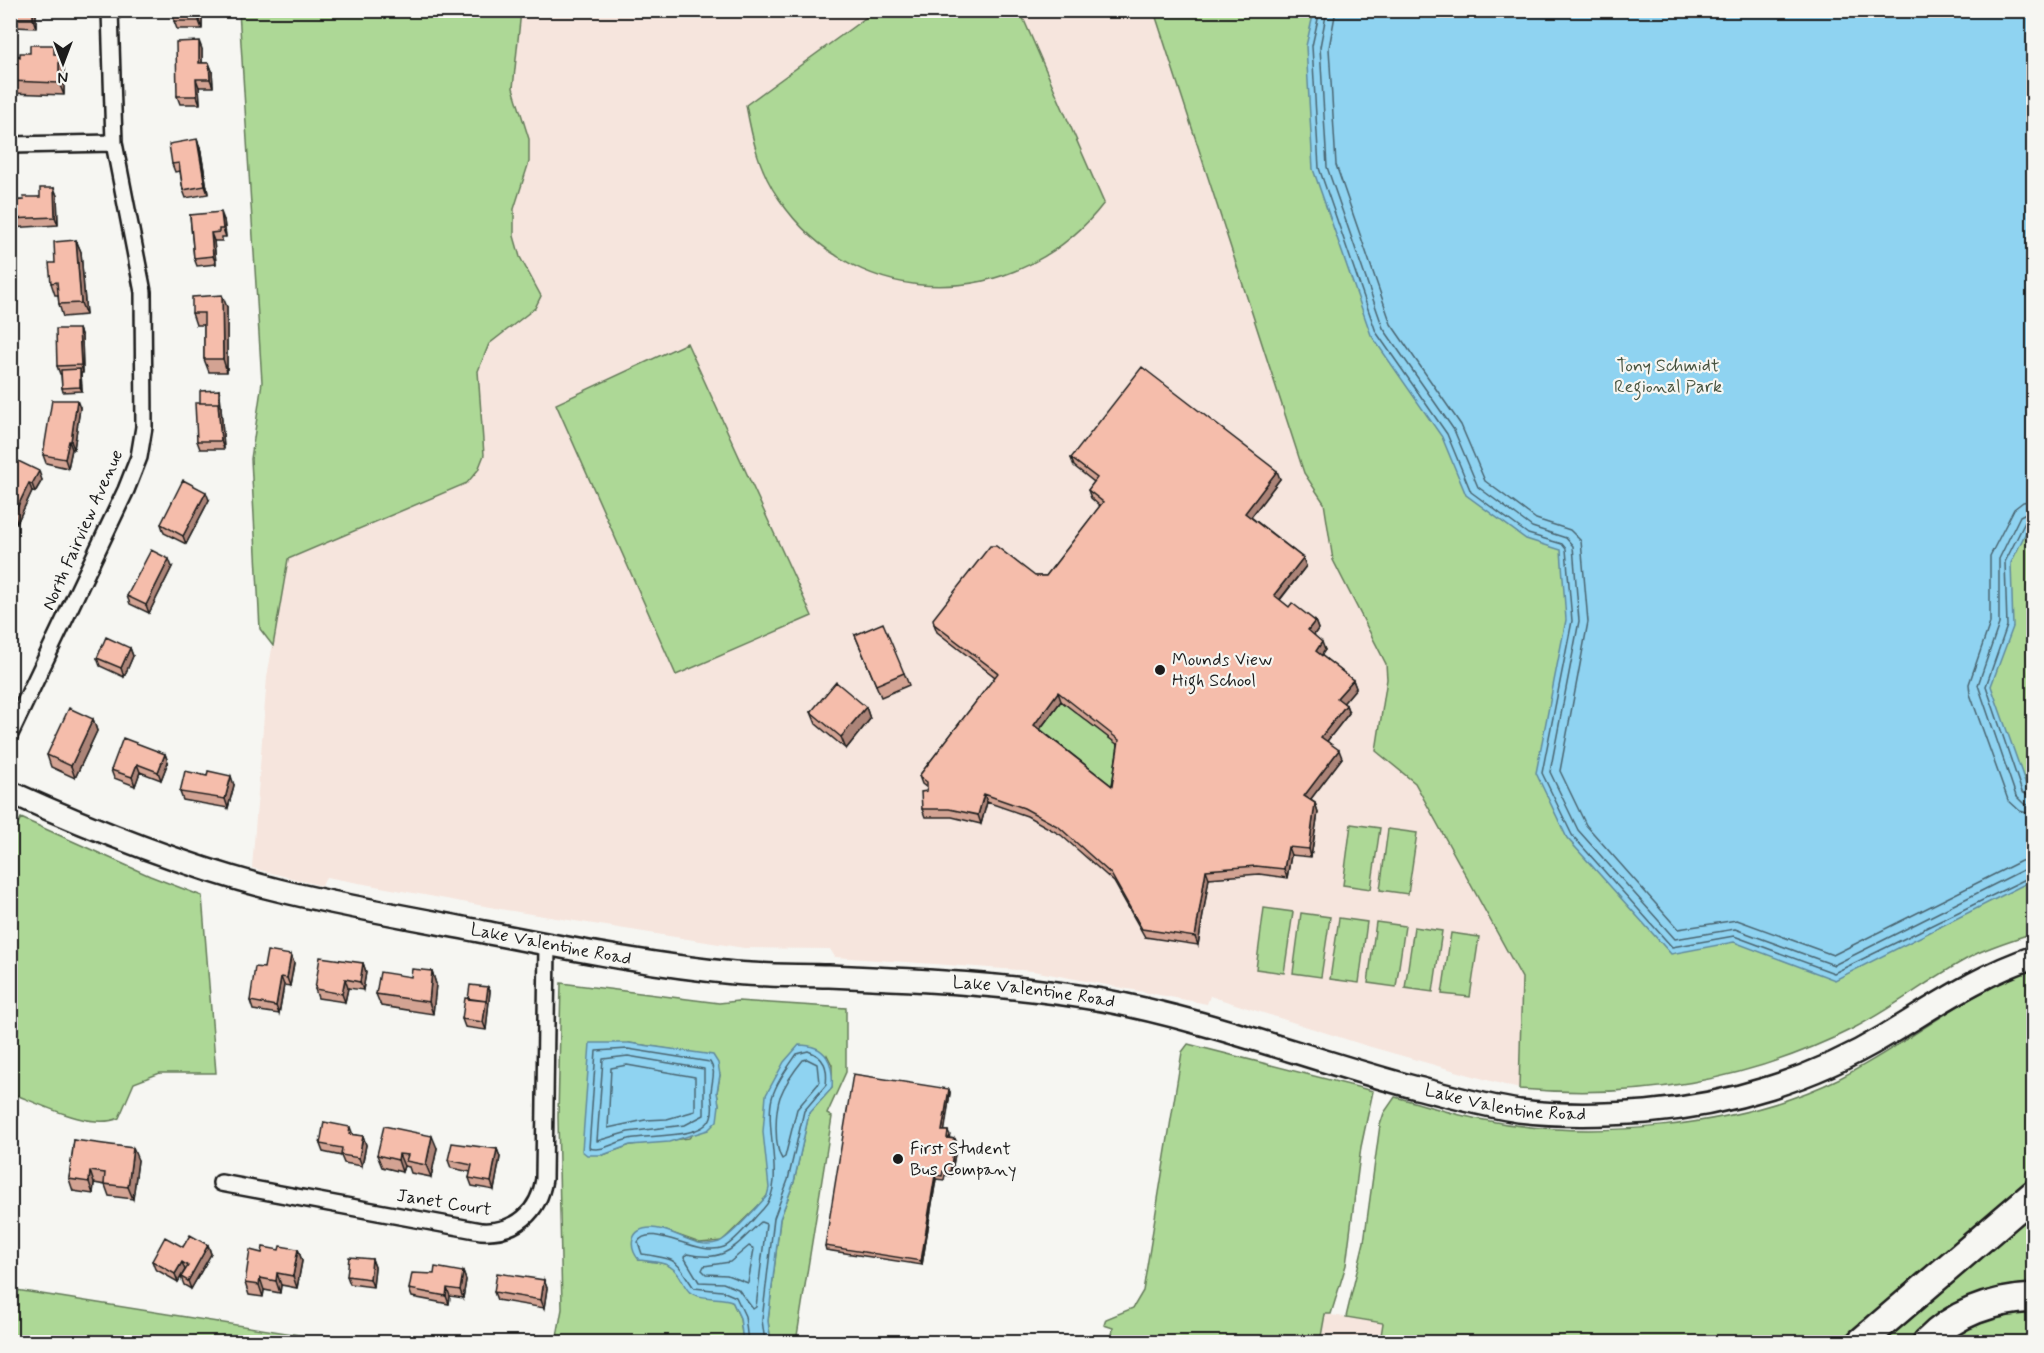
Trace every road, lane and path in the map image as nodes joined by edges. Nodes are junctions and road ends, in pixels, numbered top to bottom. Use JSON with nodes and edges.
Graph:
{"nodes":[{"id":1,"x":110,"y":10,"type":"edge"},
{"id":2,"x":114,"y":143,"type":"junction"},
{"id":3,"x":10,"y":145,"type":"edge"},
{"id":4,"x":10,"y":734,"type":"edge"},
{"id":5,"x":10,"y":792,"type":"edge"},
{"id":6,"x":547,"y":944,"type":"junction"},
{"id":7,"x":2034,"y":957,"type":"edge"},
{"id":8,"x":221,"y":1183,"type":"dead end"},
{"id":9,"x":2034,"y":1194,"type":"edge"},
{"id":10,"x":2034,"y":1298,"type":"edge"},
{"id":11,"x":1861,"y":1342,"type":"edge"},
{"id":12,"x":1927,"y":1342,"type":"edge"}],
"edges":[{"from":1,"to":2,"type":"street","name":"North Fairview Avenue"},
{"from":2,"to":3,"type":"street"},
{"from":2,"to":4,"type":"street","name":"North Fairview Avenue"},
{"from":5,"to":6,"type":"street","name":"Lake Valentine Road"},
{"from":6,"to":7,"type":"street","name":"Lake Valentine Road"},
{"from":6,"to":8,"type":"street","name":"Janet Court"},
{"from":9,"to":11,"type":"highway"},
{"from":10,"to":12,"type":"highway"}]}
